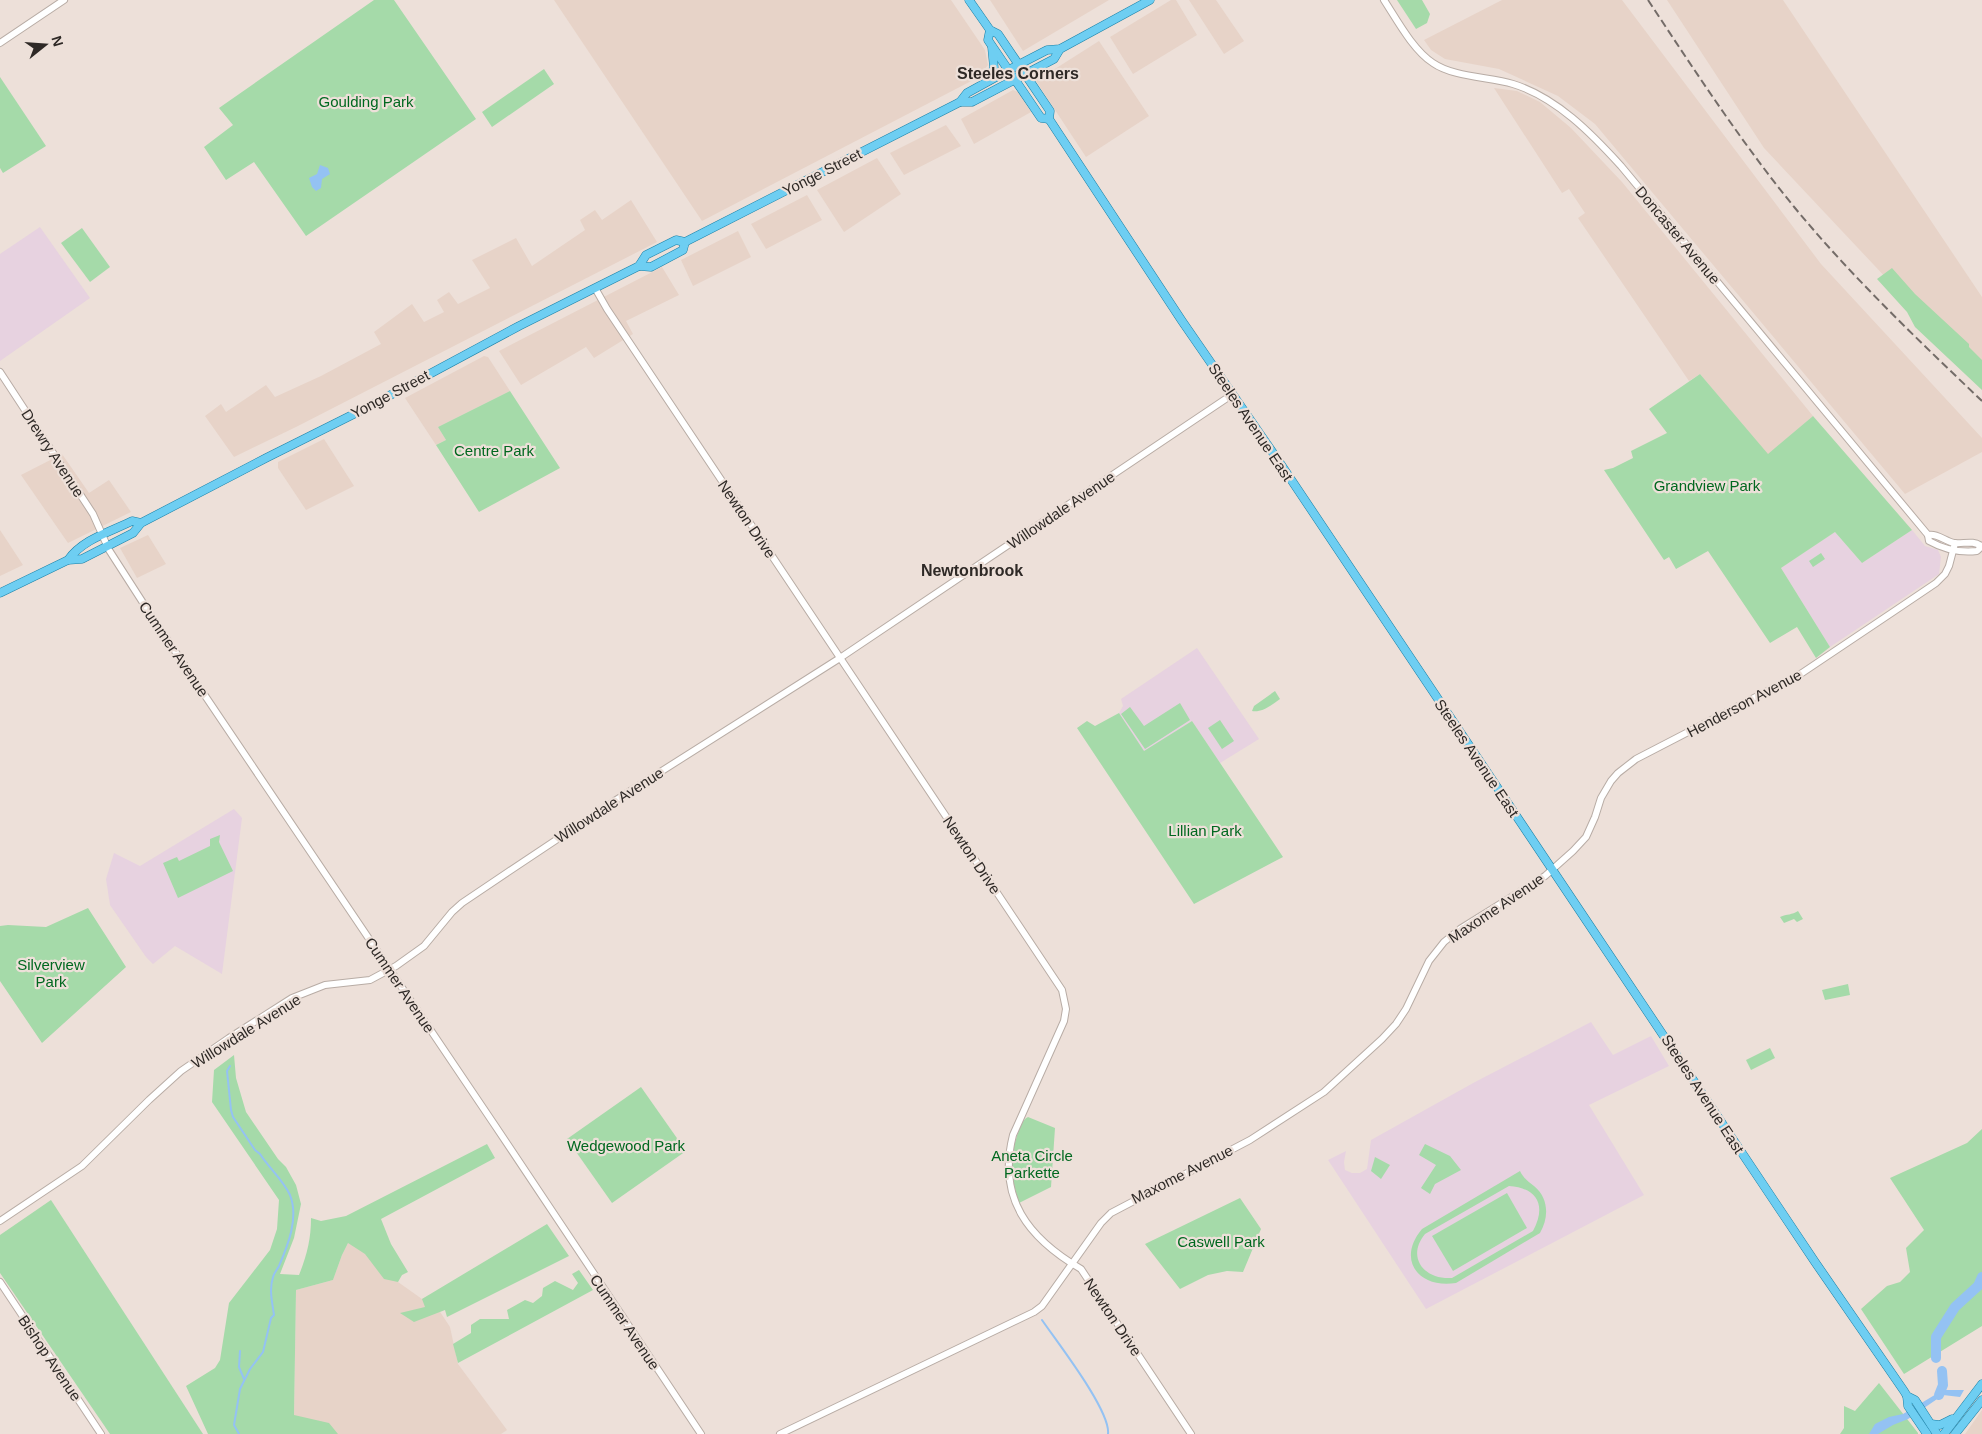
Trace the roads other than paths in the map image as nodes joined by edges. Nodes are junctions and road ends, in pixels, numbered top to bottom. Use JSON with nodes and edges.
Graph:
{"nodes":[{"id":1,"x":64,"y":0,"type":"edge"},
{"id":2,"x":969,"y":0,"type":"edge"},
{"id":3,"x":1150,"y":0,"type":"edge"},
{"id":4,"x":1384,"y":0,"type":"edge"},
{"id":5,"x":990,"y":30,"type":"junction"},
{"id":6,"x":0,"y":43,"type":"edge"},
{"id":7,"x":992,"y":45,"type":"junction"},
{"id":8,"x":1060,"y":49,"type":"junction"},
{"id":9,"x":1018,"y":65,"type":"junction"},
{"id":10,"x":1009,"y":70,"type":"junction"},
{"id":11,"x":1024,"y":74,"type":"junction"},
{"id":12,"x":1016,"y":79,"type":"junction"},
{"id":13,"x":986,"y":83,"type":"junction"},
{"id":14,"x":960,"y":102,"type":"junction"},
{"id":15,"x":1050,"y":119,"type":"junction"},
{"id":16,"x":685,"y":242,"type":"junction"},
{"id":17,"x":639,"y":266,"type":"junction"},
{"id":18,"x":595,"y":288,"type":"junction"},
{"id":19,"x":0,"y":372,"type":"edge"},
{"id":20,"x":1233,"y":394,"type":"junction"},
{"id":21,"x":141,"y":524,"type":"junction"},
{"id":22,"x":102,"y":535,"type":"junction"},
{"id":23,"x":1928,"y":535,"type":"junction"},
{"id":24,"x":1955,"y":543,"type":"junction"},
{"id":25,"x":107,"y":545,"type":"junction"},
{"id":26,"x":1982,"y":546,"type":"edge"},
{"id":27,"x":1954,"y":551,"type":"junction"},
{"id":28,"x":68,"y":560,"type":"junction"},
{"id":29,"x":0,"y":594,"type":"edge"},
{"id":30,"x":840,"y":658,"type":"junction"},
{"id":31,"x":1552,"y":869,"type":"junction"},
{"id":32,"x":390,"y":969,"type":"junction"},
{"id":33,"x":0,"y":1221,"type":"edge"},
{"id":34,"x":1072,"y":1264,"type":"junction"},
{"id":35,"x":0,"y":1282,"type":"edge"},
{"id":36,"x":1982,"y":1384,"type":"edge"},
{"id":37,"x":1907,"y":1396,"type":"junction"},
{"id":38,"x":1982,"y":1400,"type":"edge"},
{"id":39,"x":1958,"y":1416,"type":"junction"},
{"id":40,"x":1930,"y":1423,"type":"junction"},
{"id":41,"x":1925,"y":1432,"type":"edge"},
{"id":42,"x":101,"y":1434,"type":"edge"},
{"id":43,"x":701,"y":1434,"type":"edge"},
{"id":44,"x":780,"y":1434,"type":"edge"},
{"id":45,"x":1191,"y":1434,"type":"edge"},
{"id":46,"x":1937,"y":1434,"type":"edge"},
{"id":47,"x":1944,"y":1434,"type":"edge"},
{"id":48,"x":1955,"y":1434,"type":"edge"}],
"edges":[{"from":1,"to":6,"type":"street"},
{"from":2,"to":5,"type":"main road","name":"Steeles Avenue East"},
{"from":3,"to":8,"type":"main road","name":"Yonge Street"},
{"from":4,"to":23,"type":"street","name":"Doncaster Avenue"},
{"from":5,"to":7,"type":"main road"},
{"from":5,"to":9,"type":"main road","name":"Steeles Avenue East"},
{"from":7,"to":10,"type":"main road"},
{"from":7,"to":13,"type":"main road"},
{"from":8,"to":9,"type":"main road","name":"Yonge Street"},
{"from":8,"to":11,"type":"main road","name":"Yonge Street"},
{"from":9,"to":10,"type":"main road","name":"Yonge Street"},
{"from":9,"to":11,"type":"main road","name":"Steeles Avenue East"},
{"from":10,"to":12,"type":"main road"},
{"from":10,"to":13,"type":"main road","name":"Yonge Street"},
{"from":11,"to":12,"type":"main road","name":"Yonge Street"},
{"from":11,"to":15,"type":"main road","name":"Steeles Avenue East"},
{"from":12,"to":14,"type":"main road","name":"Yonge Street"},
{"from":12,"to":15,"type":"main road","name":"Steeles Avenue East"},
{"from":13,"to":14,"type":"main road","name":"Yonge Street"},
{"from":14,"to":16,"type":"main road","name":"Yonge Street"},
{"from":15,"to":20,"type":"main road","name":"Steeles Avenue East"},
{"from":16,"to":17,"type":"main road","name":"Yonge Street"},
{"from":16,"to":17,"type":"main road","name":"Yonge Street"},
{"from":17,"to":18,"type":"main road","name":"Yonge Street"},
{"from":18,"to":21,"type":"main road","name":"Yonge Street"},
{"from":18,"to":30,"type":"street","name":"Newton Drive"},
{"from":19,"to":22,"type":"street","name":"Drewry Avenue"},
{"from":20,"to":30,"type":"street","name":"Willowdale Avenue"},
{"from":20,"to":31,"type":"main road","name":"Steeles Avenue East"},
{"from":21,"to":22,"type":"main road","name":"Yonge Street"},
{"from":21,"to":25,"type":"main road","name":"Yonge Street"},
{"from":22,"to":25,"type":"street","name":"Cummer Avenue"},
{"from":22,"to":28,"type":"main road","name":"Yonge Street"},
{"from":23,"to":24,"type":"street"},
{"from":23,"to":27,"type":"street","name":"Doncaster Avenue"},
{"from":24,"to":26,"type":"street"},
{"from":24,"to":27,"type":"street","name":"Henderson Avenue"},
{"from":25,"to":28,"type":"main road","name":"Yonge Street"},
{"from":25,"to":32,"type":"street","name":"Cummer Avenue"},
{"from":26,"to":27,"type":"street"},
{"from":27,"to":31,"type":"street","name":"Henderson Avenue"},
{"from":28,"to":29,"type":"main road","name":"Yonge Street"},
{"from":30,"to":32,"type":"street","name":"Willowdale Avenue"},
{"from":30,"to":34,"type":"street","name":"Newton Drive"},
{"from":31,"to":34,"type":"street","name":"Maxome Avenue"},
{"from":31,"to":37,"type":"main road","name":"Steeles Avenue East"},
{"from":32,"to":33,"type":"street","name":"Willowdale Avenue"},
{"from":32,"to":43,"type":"street","name":"Cummer Avenue"},
{"from":34,"to":44,"type":"street","name":"Maxome Avenue"},
{"from":34,"to":45,"type":"street","name":"Newton Drive"},
{"from":35,"to":42,"type":"street","name":"Bishop Avenue"},
{"from":36,"to":39,"type":"main road"},
{"from":37,"to":40,"type":"main road","name":"Steeles Avenue East"},
{"from":37,"to":41,"type":"main road","name":"Steeles Avenue East"},
{"from":38,"to":48,"type":"main road"},
{"from":39,"to":40,"type":"main road"},
{"from":39,"to":47,"type":"main road"},
{"from":40,"to":46,"type":"main road","name":"Steeles Avenue East"}]}
